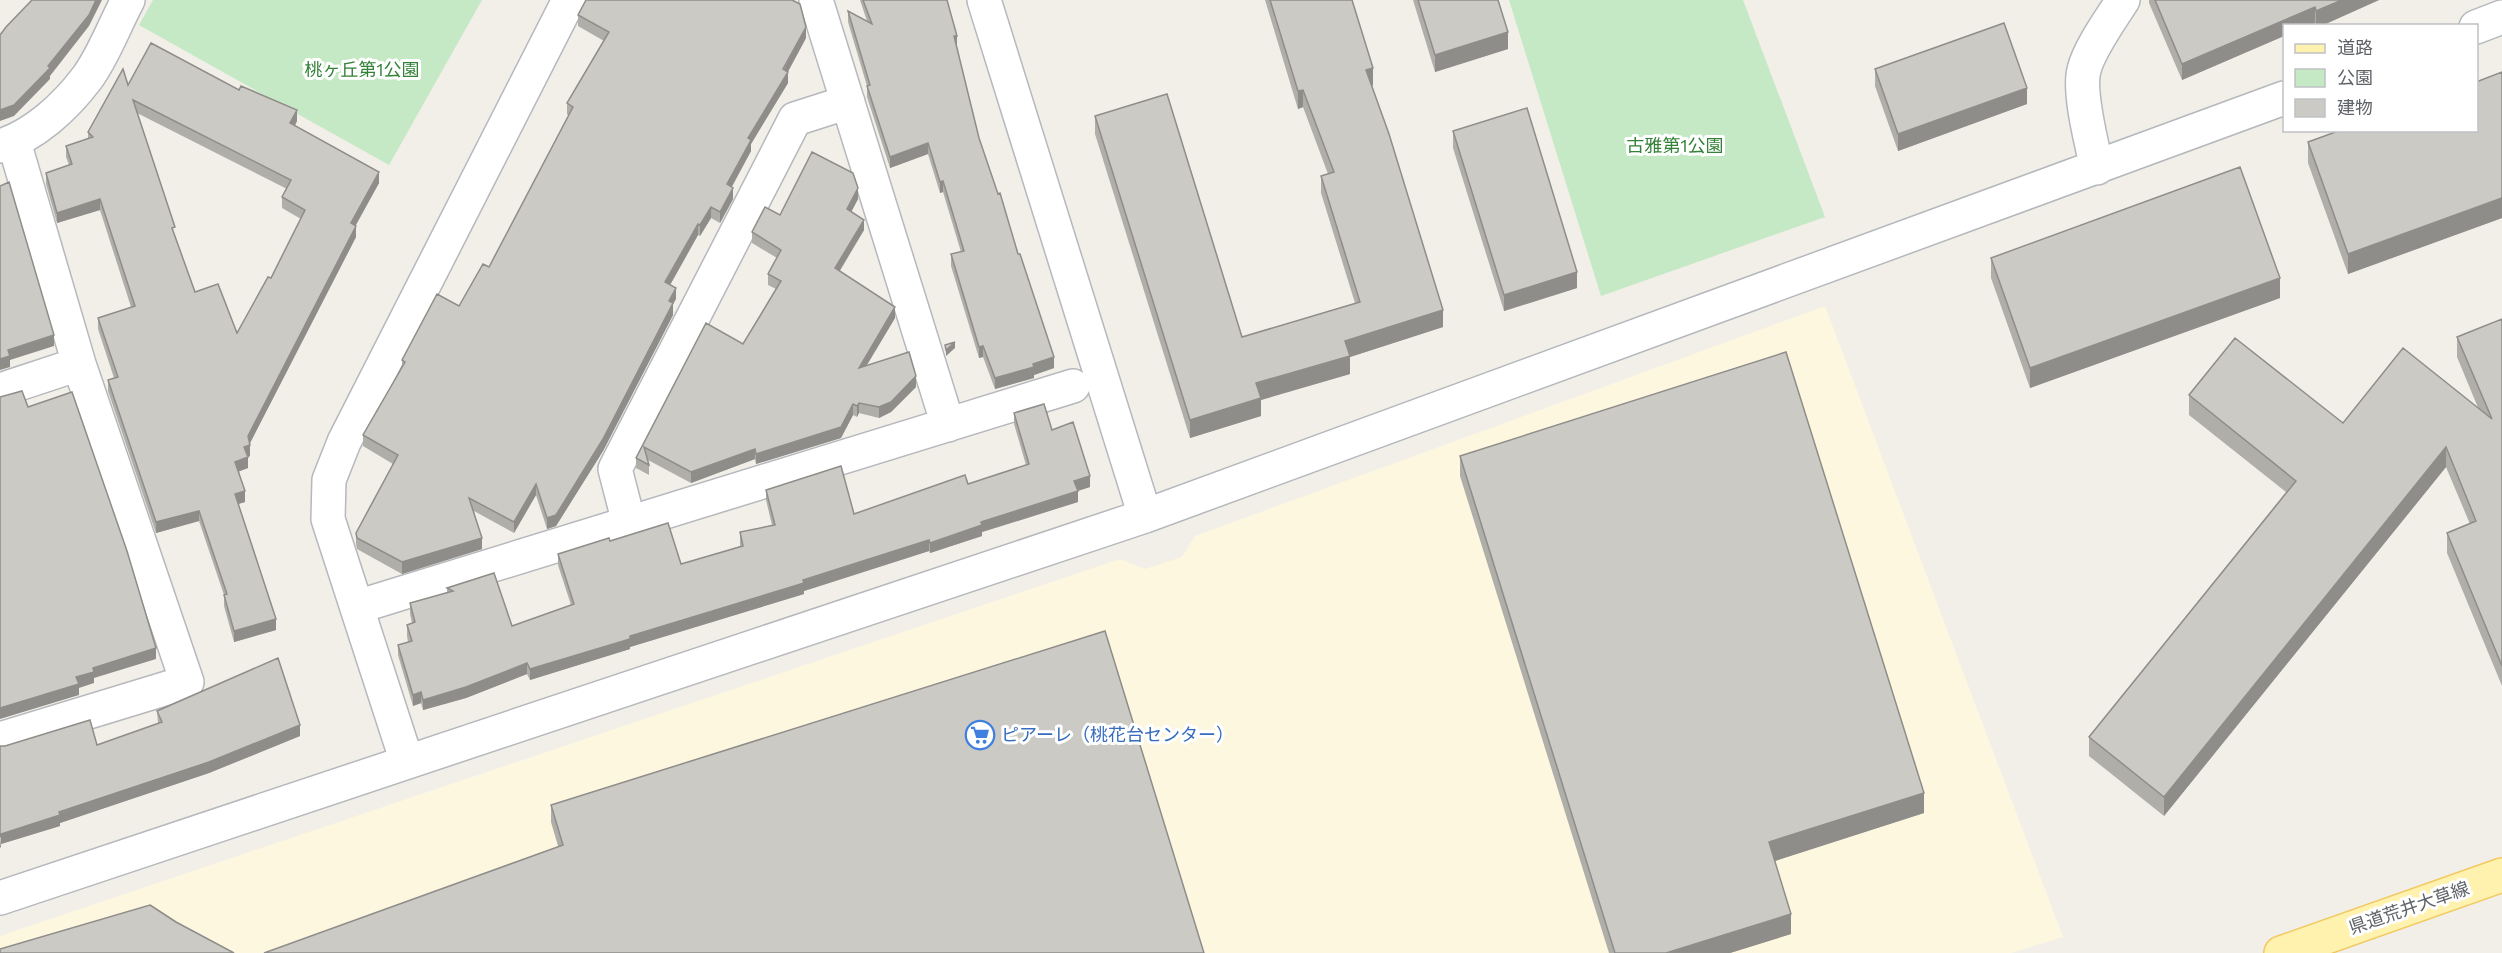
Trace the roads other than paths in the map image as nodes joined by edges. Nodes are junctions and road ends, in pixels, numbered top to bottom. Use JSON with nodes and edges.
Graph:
{"nodes":[{"id":1,"x":128,"y":0,"type":"edge"},
{"id":2,"x":569,"y":0,"type":"edge"},
{"id":3,"x":816,"y":0,"type":"edge"},
{"id":4,"x":984,"y":0,"type":"edge"},
{"id":5,"x":2123,"y":0,"type":"edge"},
{"id":6,"x":2502,"y":17,"type":"edge"},
{"id":7,"x":2478,"y":26,"type":"edge"},
{"id":8,"x":2283,"y":98,"type":"edge"},
{"id":9,"x":848,"y":102,"type":"junction"},
{"id":10,"x":7,"y":144,"type":"edge"},
{"id":11,"x":2097,"y":168,"type":"junction"},
{"id":12,"x":80,"y":364,"type":"junction"},
{"id":13,"x":1072,"y":386,"type":"dead end"},
{"id":14,"x":0,"y":390,"type":"edge"},
{"id":15,"x":948,"y":425,"type":"junction"},
{"id":16,"x":1145,"y":516,"type":"junction"},
{"id":17,"x":629,"y":523,"type":"junction"},
{"id":18,"x":357,"y":607,"type":"junction"},
{"id":19,"x":0,"y":740,"type":"edge"},
{"id":20,"x":407,"y":762,"type":"junction"},
{"id":21,"x":2502,"y":875,"type":"edge"},
{"id":22,"x":0,"y":898,"type":"edge"},
{"id":23,"x":2281,"y":953,"type":"edge"}],
"edges":[{"from":1,"to":10,"type":"street"},
{"from":2,"to":18,"type":"street"},
{"from":3,"to":9,"type":"street"},
{"from":4,"to":16,"type":"street"},
{"from":5,"to":11,"type":"street"},
{"from":6,"to":7,"type":"street"},
{"from":8,"to":11,"type":"street"},
{"from":9,"to":15,"type":"street"},
{"from":9,"to":17,"type":"street"},
{"from":10,"to":12,"type":"street"},
{"from":11,"to":16,"type":"street"},
{"from":12,"to":14,"type":"street"},
{"from":12,"to":19,"type":"street"},
{"from":13,"to":15,"type":"street"},
{"from":15,"to":17,"type":"street"},
{"from":16,"to":20,"type":"street"},
{"from":17,"to":18,"type":"street"},
{"from":18,"to":20,"type":"street"},
{"from":20,"to":22,"type":"street"},
{"from":21,"to":23,"type":"main road","name":"県道荒井大草線"}]}
